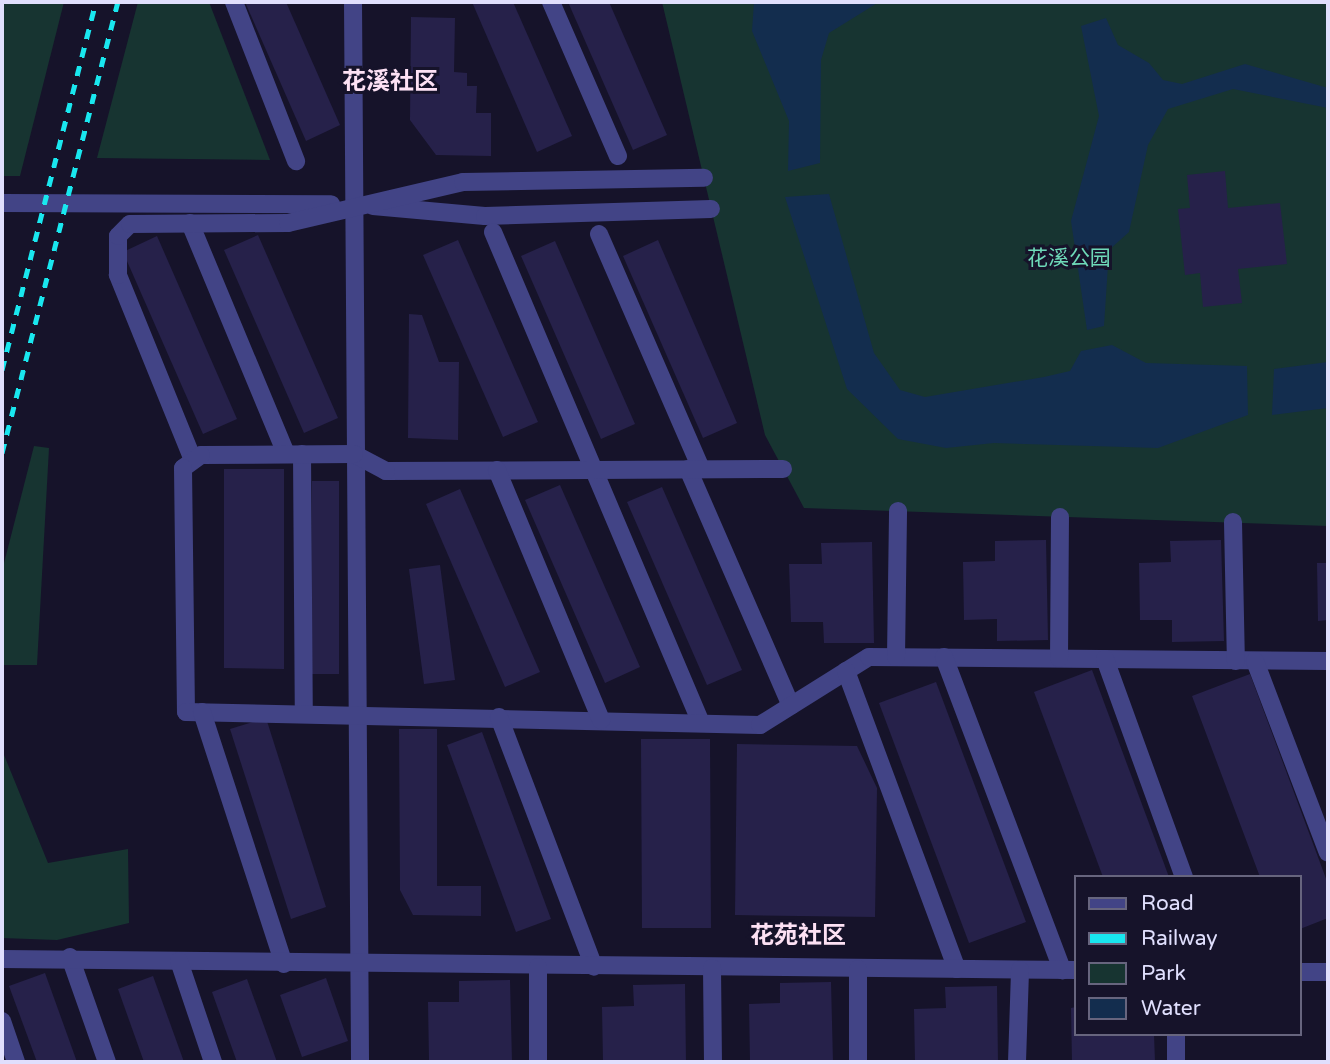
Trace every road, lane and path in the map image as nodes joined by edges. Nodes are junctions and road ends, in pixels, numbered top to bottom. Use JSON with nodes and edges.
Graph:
{"nodes":[{"id":1,"x":234,"y":2,"type":"edge"},
{"id":2,"x":353,"y":2,"type":"edge"},
{"id":3,"x":551,"y":2,"type":"edge"},
{"id":4,"x":618,"y":156,"type":"dead end"},
{"id":5,"x":296,"y":161,"type":"dead end"},
{"id":6,"x":704,"y":178,"type":"dead end"},
{"id":7,"x":2,"y":203,"type":"edge"},
{"id":8,"x":352,"y":204,"type":"junction"},
{"id":9,"x":711,"y":209,"type":"dead end"},
{"id":10,"x":190,"y":223,"type":"junction"},
{"id":11,"x":493,"y":232,"type":"dead end"},
{"id":12,"x":599,"y":234,"type":"dead end"},
{"id":13,"x":294,"y":454,"type":"junction"},
{"id":14,"x":354,"y":454,"type":"junction"},
{"id":15,"x":194,"y":460,"type":"junction"},
{"id":16,"x":695,"y":469,"type":"junction"},
{"id":17,"x":783,"y":469,"type":"dead end"},
{"id":18,"x":497,"y":470,"type":"junction"},
{"id":19,"x":591,"y":470,"type":"junction"},
{"id":20,"x":898,"y":511,"type":"dead end"},
{"id":21,"x":1060,"y":517,"type":"dead end"},
{"id":22,"x":1233,"y":522,"type":"dead end"},
{"id":23,"x":896,"y":657,"type":"junction"},
{"id":24,"x":944,"y":657,"type":"junction"},
{"id":25,"x":1059,"y":658,"type":"junction"},
{"id":26,"x":1105,"y":659,"type":"junction"},
{"id":27,"x":1236,"y":661,"type":"junction"},
{"id":28,"x":1255,"y":661,"type":"junction"},
{"id":29,"x":1328,"y":661,"type":"edge"},
{"id":30,"x":846,"y":671,"type":"junction"},
{"id":31,"x":791,"y":706,"type":"junction"},
{"id":32,"x":202,"y":712,"type":"junction"},
{"id":33,"x":304,"y":712,"type":"junction"},
{"id":34,"x":357,"y":712,"type":"junction"},
{"id":35,"x":499,"y":717,"type":"junction"},
{"id":36,"x":601,"y":720,"type":"junction"},
{"id":37,"x":701,"y":723,"type":"junction"},
{"id":38,"x":1328,"y":853,"type":"edge"},
{"id":39,"x":1183,"y":875,"type":"edge"},
{"id":40,"x":70,"y":957,"type":"junction"},
{"id":41,"x":2,"y":959,"type":"edge"},
{"id":42,"x":179,"y":961,"type":"junction"},
{"id":43,"x":284,"y":964,"type":"junction"},
{"id":44,"x":359,"y":966,"type":"junction"},
{"id":45,"x":538,"y":967,"type":"junction"},
{"id":46,"x":594,"y":967,"type":"junction"},
{"id":47,"x":712,"y":968,"type":"junction"},
{"id":48,"x":858,"y":969,"type":"junction"},
{"id":49,"x":957,"y":969,"type":"junction"},
{"id":50,"x":1020,"y":970,"type":"junction"},
{"id":51,"x":1069,"y":970,"type":"edge"},
{"id":52,"x":1302,"y":972,"type":"edge"},
{"id":53,"x":1328,"y":972,"type":"edge"},
{"id":54,"x":2,"y":1021,"type":"edge"},
{"id":55,"x":1176,"y":1036,"type":"edge"},
{"id":56,"x":16,"y":1062,"type":"edge"},
{"id":57,"x":107,"y":1062,"type":"edge"},
{"id":58,"x":213,"y":1062,"type":"edge"},
{"id":59,"x":360,"y":1062,"type":"edge"},
{"id":60,"x":538,"y":1062,"type":"edge"},
{"id":61,"x":713,"y":1062,"type":"edge"},
{"id":62,"x":858,"y":1062,"type":"edge"},
{"id":63,"x":1017,"y":1062,"type":"edge"},
{"id":64,"x":1176,"y":1062,"type":"edge"}],
"edges":[{"from":1,"to":5,"type":"street"},
{"from":2,"to":8,"type":"street"},
{"from":3,"to":4,"type":"street"},
{"from":6,"to":8,"type":"street"},
{"from":7,"to":8,"type":"street"},
{"from":8,"to":9,"type":"street"},
{"from":8,"to":10,"type":"street"},
{"from":8,"to":14,"type":"street"},
{"from":10,"to":13,"type":"street"},
{"from":10,"to":15,"type":"street"},
{"from":11,"to":19,"type":"street"},
{"from":12,"to":16,"type":"street"},
{"from":13,"to":14,"type":"street"},
{"from":13,"to":15,"type":"street"},
{"from":13,"to":33,"type":"street"},
{"from":14,"to":18,"type":"street"},
{"from":14,"to":34,"type":"street"},
{"from":15,"to":32,"type":"street"},
{"from":16,"to":17,"type":"street"},
{"from":16,"to":19,"type":"street"},
{"from":16,"to":31,"type":"street"},
{"from":18,"to":19,"type":"street"},
{"from":18,"to":36,"type":"street"},
{"from":19,"to":37,"type":"street"},
{"from":20,"to":23,"type":"street"},
{"from":21,"to":25,"type":"street"},
{"from":22,"to":27,"type":"street"},
{"from":23,"to":24,"type":"street"},
{"from":23,"to":30,"type":"street"},
{"from":24,"to":25,"type":"street"},
{"from":24,"to":51,"type":"street"},
{"from":25,"to":26,"type":"street"},
{"from":26,"to":27,"type":"street"},
{"from":26,"to":39,"type":"street"},
{"from":27,"to":28,"type":"street"},
{"from":28,"to":29,"type":"street"},
{"from":28,"to":38,"type":"street"},
{"from":30,"to":31,"type":"street"},
{"from":30,"to":49,"type":"street"},
{"from":31,"to":37,"type":"street"},
{"from":32,"to":33,"type":"street"},
{"from":32,"to":43,"type":"street"},
{"from":33,"to":34,"type":"street"},
{"from":34,"to":35,"type":"street"},
{"from":34,"to":44,"type":"street"},
{"from":35,"to":36,"type":"street"},
{"from":35,"to":46,"type":"street"},
{"from":36,"to":37,"type":"street"},
{"from":40,"to":41,"type":"street"},
{"from":40,"to":42,"type":"street"},
{"from":40,"to":57,"type":"street"},
{"from":42,"to":43,"type":"street"},
{"from":42,"to":58,"type":"street"},
{"from":43,"to":44,"type":"street"},
{"from":44,"to":45,"type":"street"},
{"from":44,"to":59,"type":"street"},
{"from":45,"to":46,"type":"street"},
{"from":45,"to":60,"type":"street"},
{"from":46,"to":47,"type":"street"},
{"from":47,"to":48,"type":"street"},
{"from":47,"to":61,"type":"street"},
{"from":48,"to":49,"type":"street"},
{"from":48,"to":62,"type":"street"},
{"from":49,"to":50,"type":"street"},
{"from":50,"to":51,"type":"street"},
{"from":50,"to":63,"type":"street"},
{"from":52,"to":53,"type":"street"},
{"from":54,"to":56,"type":"street"},
{"from":55,"to":64,"type":"street"}]}
